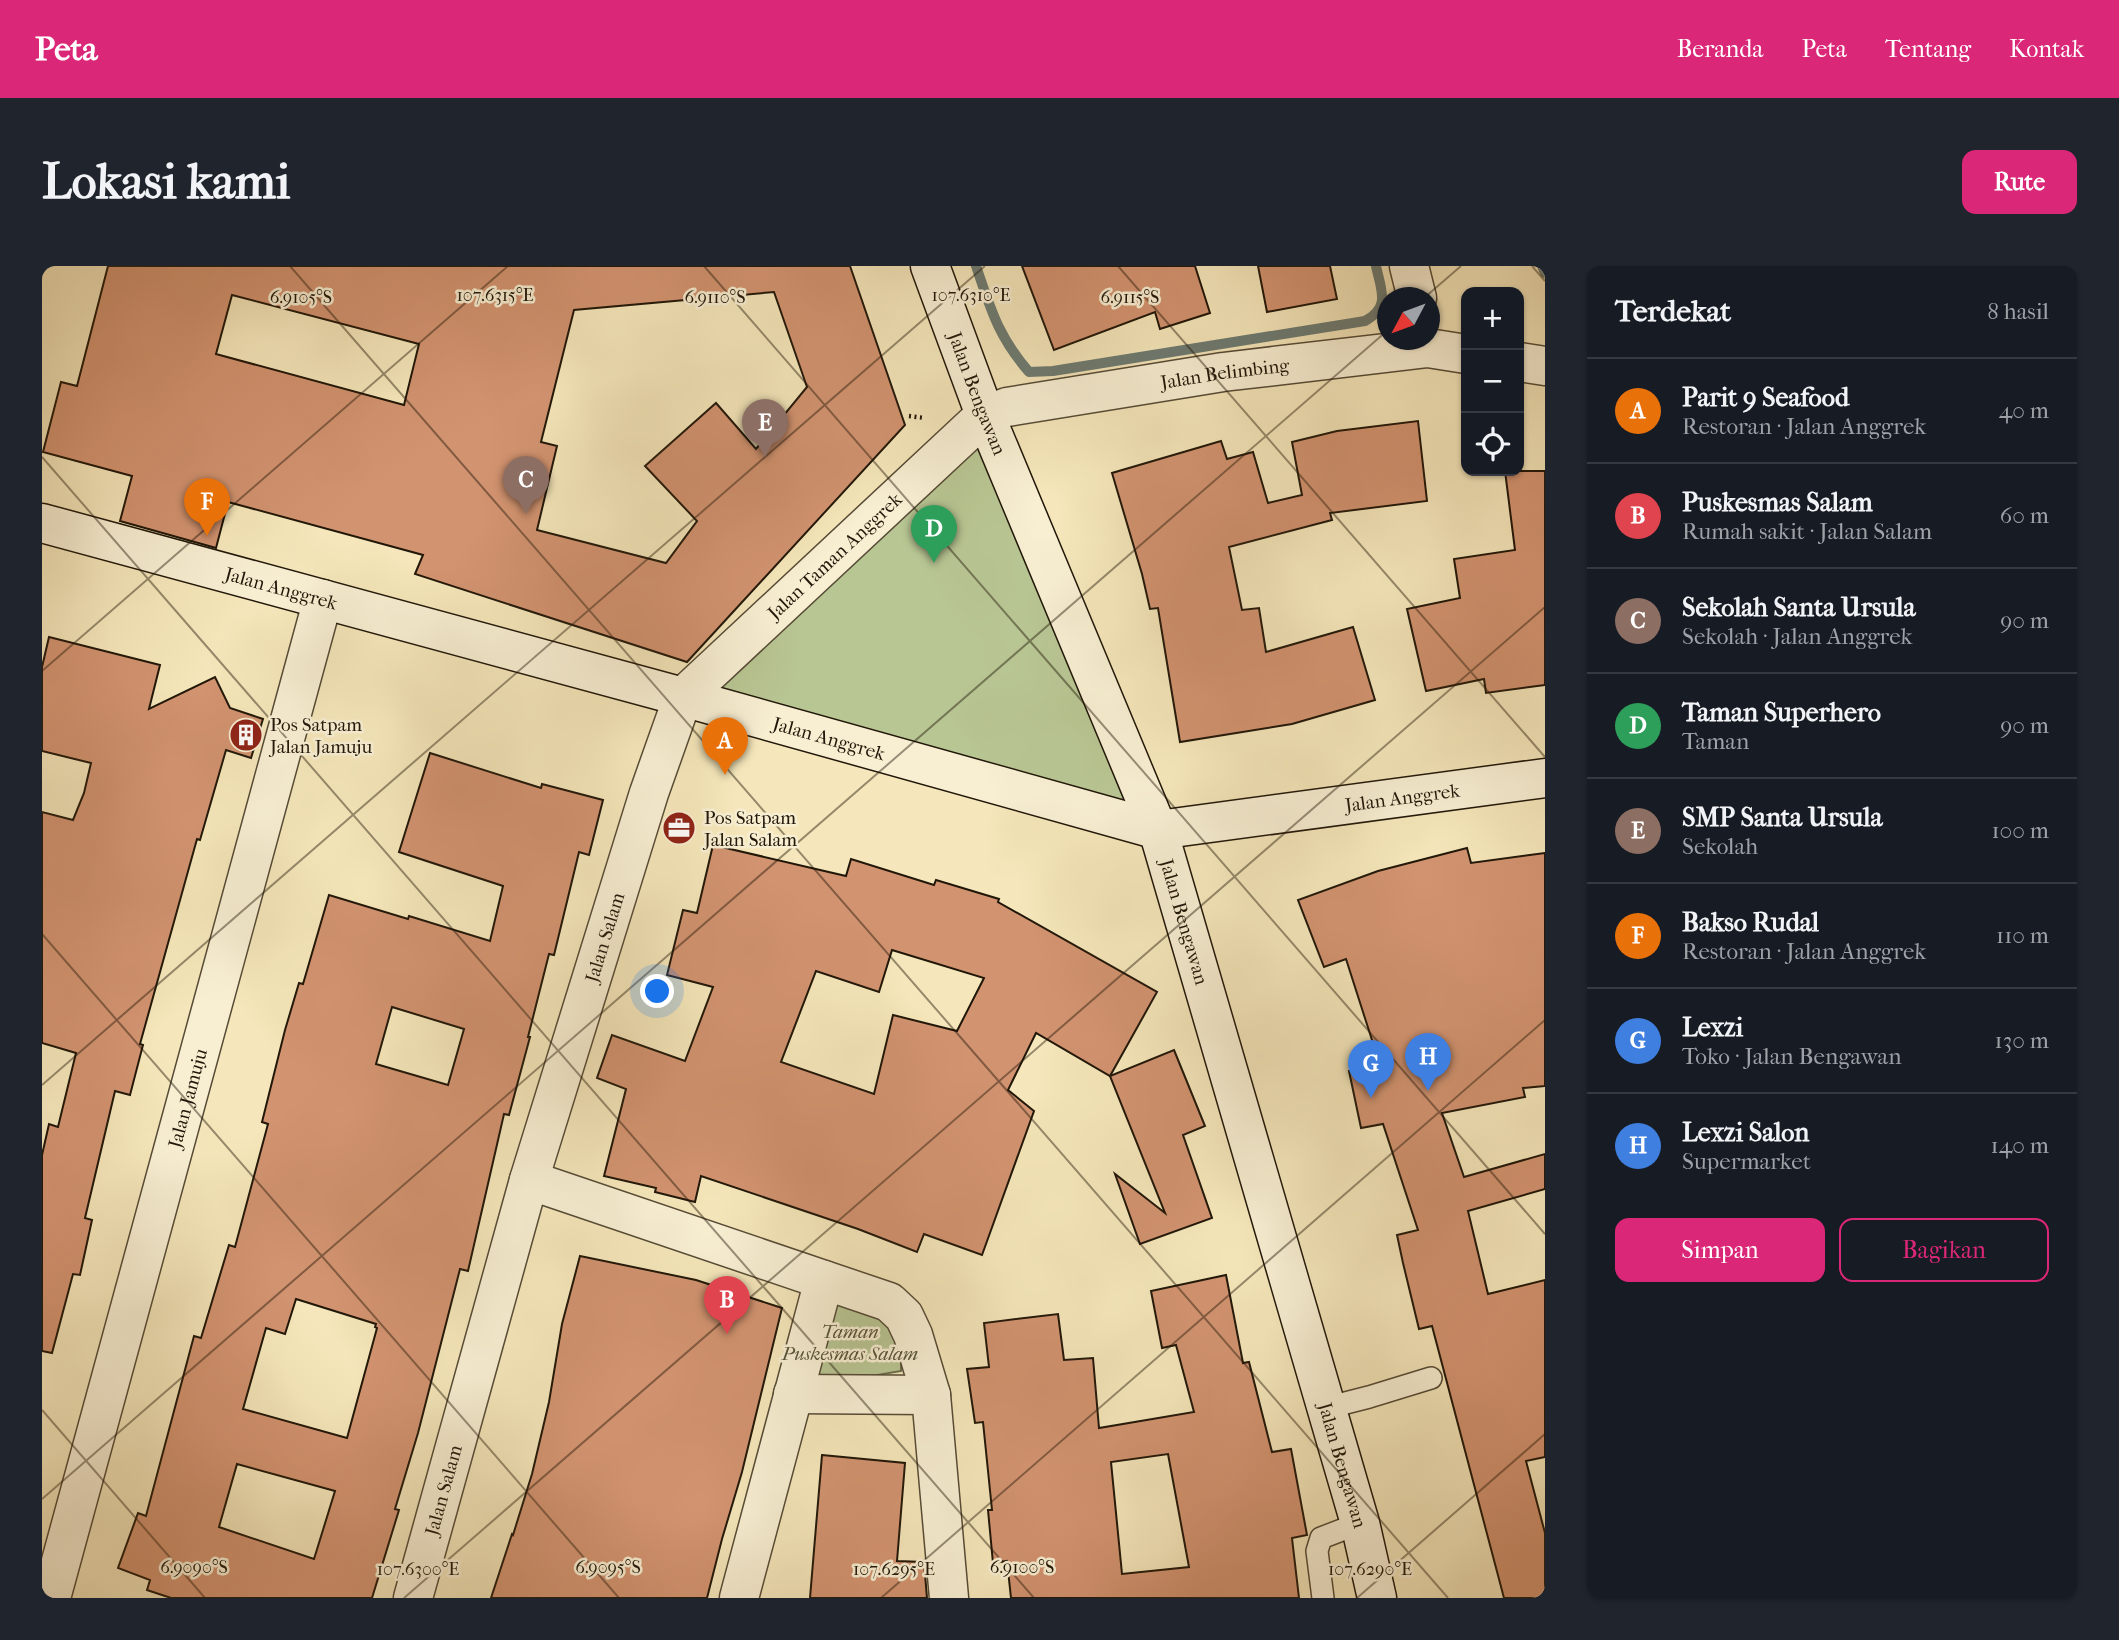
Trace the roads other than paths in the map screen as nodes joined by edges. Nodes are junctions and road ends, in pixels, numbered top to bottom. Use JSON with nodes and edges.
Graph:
{"nodes":[{"id":1,"x":930,"y":266,"type":"edge"},
{"id":2,"x":1409,"y":266,"type":"edge"},
{"id":3,"x":1414,"y":287,"type":"edge"},
{"id":4,"x":1440,"y":347,"type":"edge"},
{"id":5,"x":1383,"y":350,"type":"edge"},
{"id":6,"x":1461,"y":353,"type":"edge"},
{"id":7,"x":1524,"y":363,"type":"edge"},
{"id":8,"x":1545,"y":366,"type":"edge"},
{"id":9,"x":985,"y":415,"type":"junction"},
{"id":10,"x":42,"y":523,"type":"edge"},
{"id":11,"x":323,"y":600,"type":"junction"},
{"id":12,"x":683,"y":697,"type":"junction"},
{"id":13,"x":1545,"y":778,"type":"edge"},
{"id":14,"x":1158,"y":830,"type":"junction"},
{"id":15,"x":529,"y":1180,"type":"junction"},
{"id":16,"x":824,"y":1280,"type":"junction"},
{"id":17,"x":1431,"y":1378,"type":"dead end"},
{"id":18,"x":793,"y":1394,"type":"junction"},
{"id":19,"x":931,"y":1395,"type":"junction"},
{"id":20,"x":1326,"y":1408,"type":"junction"},
{"id":21,"x":1360,"y":1523,"type":"junction"},
{"id":22,"x":51,"y":1598,"type":"edge"},
{"id":23,"x":413,"y":1598,"type":"edge"},
{"id":24,"x":739,"y":1598,"type":"edge"},
{"id":25,"x":949,"y":1598,"type":"edge"},
{"id":26,"x":1322,"y":1598,"type":"edge"},
{"id":27,"x":1377,"y":1598,"type":"edge"}],
"edges":[{"from":1,"to":9,"type":"street","name":"Jalan Bengawan"},
{"from":2,"to":3,"type":"street"},
{"from":4,"to":6,"type":"street","name":"Jalan Belimbing"},
{"from":5,"to":9,"type":"street","name":"Jalan Belimbing"},
{"from":7,"to":8,"type":"street"},
{"from":9,"to":12,"type":"street","name":"Jalan Taman Anggrek"},
{"from":9,"to":14,"type":"street","name":"Jalan Bengawan"},
{"from":10,"to":11,"type":"street","name":"Jalan Anggrek"},
{"from":11,"to":12,"type":"street","name":"Jalan Anggrek"},
{"from":11,"to":22,"type":"street","name":"Jalan Jamuju"},
{"from":12,"to":14,"type":"street","name":"Jalan Anggrek"},
{"from":12,"to":15,"type":"street","name":"Jalan Salam"},
{"from":13,"to":14,"type":"street","name":"Jalan Anggrek"},
{"from":14,"to":20,"type":"street","name":"Jalan Bengawan"},
{"from":15,"to":16,"type":"street"},
{"from":15,"to":23,"type":"street","name":"Jalan Salam"},
{"from":16,"to":18,"type":"street"},
{"from":16,"to":19,"type":"street"},
{"from":17,"to":20,"type":"lane"},
{"from":18,"to":19,"type":"street"},
{"from":18,"to":24,"type":"street"},
{"from":19,"to":25,"type":"street"},
{"from":20,"to":21,"type":"street","name":"Jalan Bengawan"},
{"from":21,"to":26,"type":"lane"},
{"from":21,"to":27,"type":"street","name":"Jalan Bengawan"}]}
